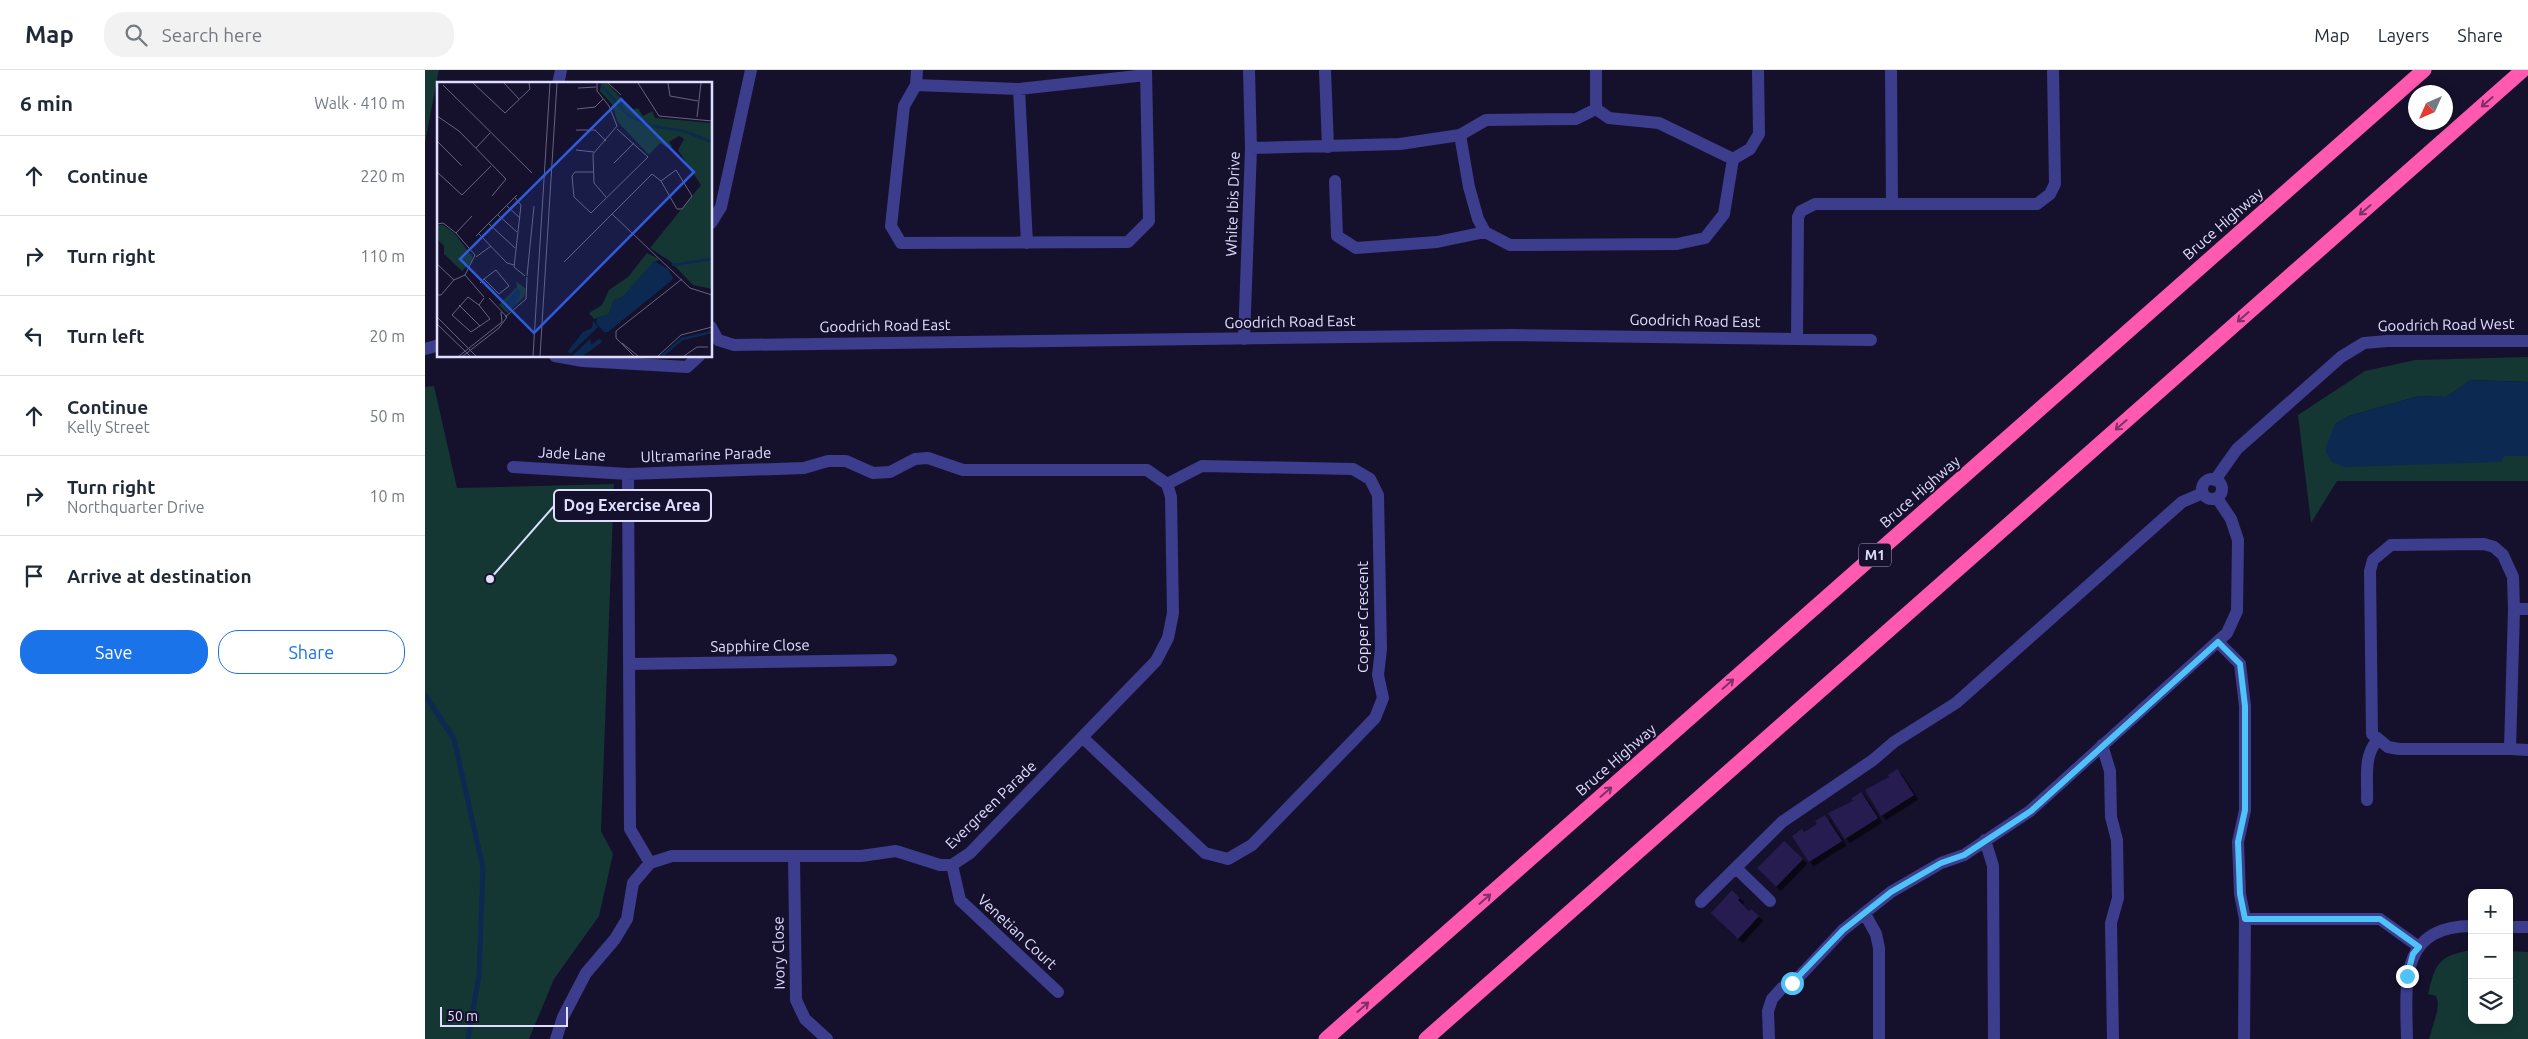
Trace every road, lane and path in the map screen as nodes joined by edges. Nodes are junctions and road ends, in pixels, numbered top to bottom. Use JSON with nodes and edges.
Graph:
{"nodes":[{"id":1,"x":751,"y":70,"type":"edge"},
{"id":2,"x":917,"y":70,"type":"edge"},
{"id":3,"x":1249,"y":70,"type":"edge"},
{"id":4,"x":1325,"y":70,"type":"edge"},
{"id":5,"x":1596,"y":70,"type":"edge"},
{"id":6,"x":1758,"y":70,"type":"edge"},
{"id":7,"x":1891,"y":70,"type":"edge"},
{"id":8,"x":2053,"y":70,"type":"edge"},
{"id":9,"x":2424,"y":70,"type":"edge"},
{"id":10,"x":2523,"y":70,"type":"edge"},
{"id":11,"x":1146,"y":72,"type":"edge"},
{"id":12,"x":916,"y":86,"type":"junction"},
{"id":13,"x":1019,"y":89,"type":"junction"},
{"id":14,"x":1596,"y":109,"type":"junction"},
{"id":15,"x":1460,"y":134,"type":"junction"},
{"id":16,"x":1328,"y":147,"type":"junction"},
{"id":17,"x":1251,"y":148,"type":"junction"},
{"id":18,"x":1733,"y":159,"type":"junction"},
{"id":19,"x":1335,"y":181,"type":"dead end"},
{"id":20,"x":1892,"y":204,"type":"junction"},
{"id":21,"x":713,"y":220,"type":"edge"},
{"id":22,"x":1485,"y":232,"type":"junction"},
{"id":23,"x":1027,"y":243,"type":"junction"},
{"id":24,"x":1243,"y":339,"type":"junction"},
{"id":25,"x":1797,"y":339,"type":"junction"},
{"id":26,"x":1871,"y":340,"type":"dead end"},
{"id":27,"x":2528,"y":341,"type":"edge"},
{"id":28,"x":715,"y":343,"type":"edge"},
{"id":29,"x":566,"y":358,"type":"edge"},
{"id":30,"x":697,"y":358,"type":"edge"},
{"id":31,"x":513,"y":467,"type":"dead end"},
{"id":32,"x":628,"y":474,"type":"junction"},
{"id":33,"x":2215,"y":480,"type":"junction"},
{"id":34,"x":1167,"y":484,"type":"junction"},
{"id":35,"x":2203,"y":493,"type":"junction"},
{"id":36,"x":2217,"y":498,"type":"junction"},
{"id":37,"x":2514,"y":609,"type":"junction"},
{"id":38,"x":2528,"y":609,"type":"edge"},
{"id":39,"x":2218,"y":642,"type":"junction"},
{"id":40,"x":891,"y":660,"type":"dead end"},
{"id":41,"x":629,"y":664,"type":"junction"},
{"id":42,"x":1082,"y":738,"type":"junction"},
{"id":43,"x":2377,"y":740,"type":"junction"},
{"id":44,"x":2101,"y":745,"type":"junction"},
{"id":45,"x":2510,"y":749,"type":"junction"},
{"id":46,"x":2528,"y":750,"type":"edge"},
{"id":47,"x":2367,"y":800,"type":"dead end"},
{"id":48,"x":1985,"y":840,"type":"junction"},
{"id":49,"x":794,"y":856,"type":"junction"},
{"id":50,"x":650,"y":864,"type":"junction"},
{"id":51,"x":952,"y":865,"type":"junction"},
{"id":52,"x":1736,"y":868,"type":"junction"},
{"id":53,"x":1770,"y":901,"type":"dead end"},
{"id":54,"x":1701,"y":902,"type":"dead end"},
{"id":55,"x":1865,"y":914,"type":"junction"},
{"id":56,"x":2245,"y":919,"type":"junction"},
{"id":57,"x":2468,"y":926,"type":"edge"},
{"id":58,"x":2513,"y":926,"type":"edge"},
{"id":59,"x":2528,"y":927,"type":"edge"},
{"id":60,"x":2419,"y":947,"type":"junction"},
{"id":61,"x":1057,"y":992,"type":"dead end"},
{"id":62,"x":556,"y":1039,"type":"edge"},
{"id":63,"x":827,"y":1039,"type":"edge"},
{"id":64,"x":1326,"y":1039,"type":"edge"},
{"id":65,"x":1426,"y":1039,"type":"edge"},
{"id":66,"x":1769,"y":1039,"type":"edge"},
{"id":67,"x":1879,"y":1039,"type":"edge"},
{"id":68,"x":1994,"y":1039,"type":"edge"},
{"id":69,"x":2113,"y":1039,"type":"edge"},
{"id":70,"x":2244,"y":1039,"type":"edge"},
{"id":71,"x":2407,"y":1039,"type":"edge"}],
"edges":[{"from":1,"to":21,"type":"street"},
{"from":2,"to":12,"type":"street"},
{"from":3,"to":17,"type":"street","name":"White Ibis Drive"},
{"from":4,"to":16,"type":"street"},
{"from":5,"to":14,"type":"street"},
{"from":6,"to":18,"type":"street"},
{"from":7,"to":20,"type":"street"},
{"from":8,"to":20,"type":"street"},
{"from":64,"to":9,"type":"highway","name":"Bruce Highway","number":"M1","one_way":true},
{"from":10,"to":65,"type":"highway","one_way":true},
{"from":11,"to":13,"type":"street"},
{"from":11,"to":23,"type":"street"},
{"from":12,"to":13,"type":"street"},
{"from":12,"to":23,"type":"street"},
{"from":13,"to":23,"type":"street"},
{"from":14,"to":15,"type":"street"},
{"from":14,"to":18,"type":"street"},
{"from":15,"to":16,"type":"street"},
{"from":15,"to":22,"type":"street"},
{"from":16,"to":17,"type":"street"},
{"from":17,"to":24,"type":"street","name":"White Ibis Drive"},
{"from":18,"to":22,"type":"street"},
{"from":19,"to":22,"type":"street"},
{"from":20,"to":25,"type":"street"},
{"from":24,"to":25,"type":"street","name":"Goodrich Road East"},
{"from":24,"to":28,"type":"street","name":"Goodrich Road East"},
{"from":25,"to":26,"type":"street","name":"Goodrich Road East"},
{"from":27,"to":33,"type":"street","name":"Goodrich Road West"},
{"from":29,"to":30,"type":"street"},
{"from":31,"to":32,"type":"street","name":"Jade Lane"},
{"from":32,"to":34,"type":"street","name":"Ultramarine Parade"},
{"from":32,"to":41,"type":"street","name":"Ultramarine Parade"},
{"from":33,"to":35,"type":"street"},
{"from":33,"to":36,"type":"street"},
{"from":34,"to":42,"type":"street","name":"Evergreen Parade"},
{"from":34,"to":42,"type":"street","name":"Copper Crescent"},
{"from":35,"to":36,"type":"street"},
{"from":35,"to":52,"type":"street"},
{"from":36,"to":39,"type":"street"},
{"from":37,"to":38,"type":"street"},
{"from":37,"to":43,"type":"street"},
{"from":37,"to":45,"type":"street"},
{"from":39,"to":44,"type":"street"},
{"from":39,"to":56,"type":"street"},
{"from":40,"to":41,"type":"street","name":"Sapphire Close"},
{"from":41,"to":50,"type":"street","name":"Ultramarine Parade"},
{"from":42,"to":51,"type":"street","name":"Evergreen Parade"},
{"from":43,"to":45,"type":"street"},
{"from":43,"to":47,"type":"street"},
{"from":44,"to":48,"type":"street"},
{"from":44,"to":69,"type":"street"},
{"from":45,"to":46,"type":"street"},
{"from":48,"to":55,"type":"street"},
{"from":48,"to":68,"type":"street"},
{"from":49,"to":50,"type":"street","name":"Evergreen Parade"},
{"from":49,"to":51,"type":"street","name":"Evergreen Parade"},
{"from":49,"to":63,"type":"street","name":"Ivory Close"},
{"from":50,"to":62,"type":"street","name":"Evergreen Parade"},
{"from":51,"to":61,"type":"street","name":"Venetian Court"},
{"from":52,"to":53,"type":"street"},
{"from":52,"to":54,"type":"street"},
{"from":55,"to":66,"type":"street"},
{"from":55,"to":67,"type":"street"},
{"from":56,"to":60,"type":"street"},
{"from":56,"to":70,"type":"street"},
{"from":57,"to":60,"type":"street"},
{"from":58,"to":59,"type":"street"},
{"from":60,"to":71,"type":"street"}]}
